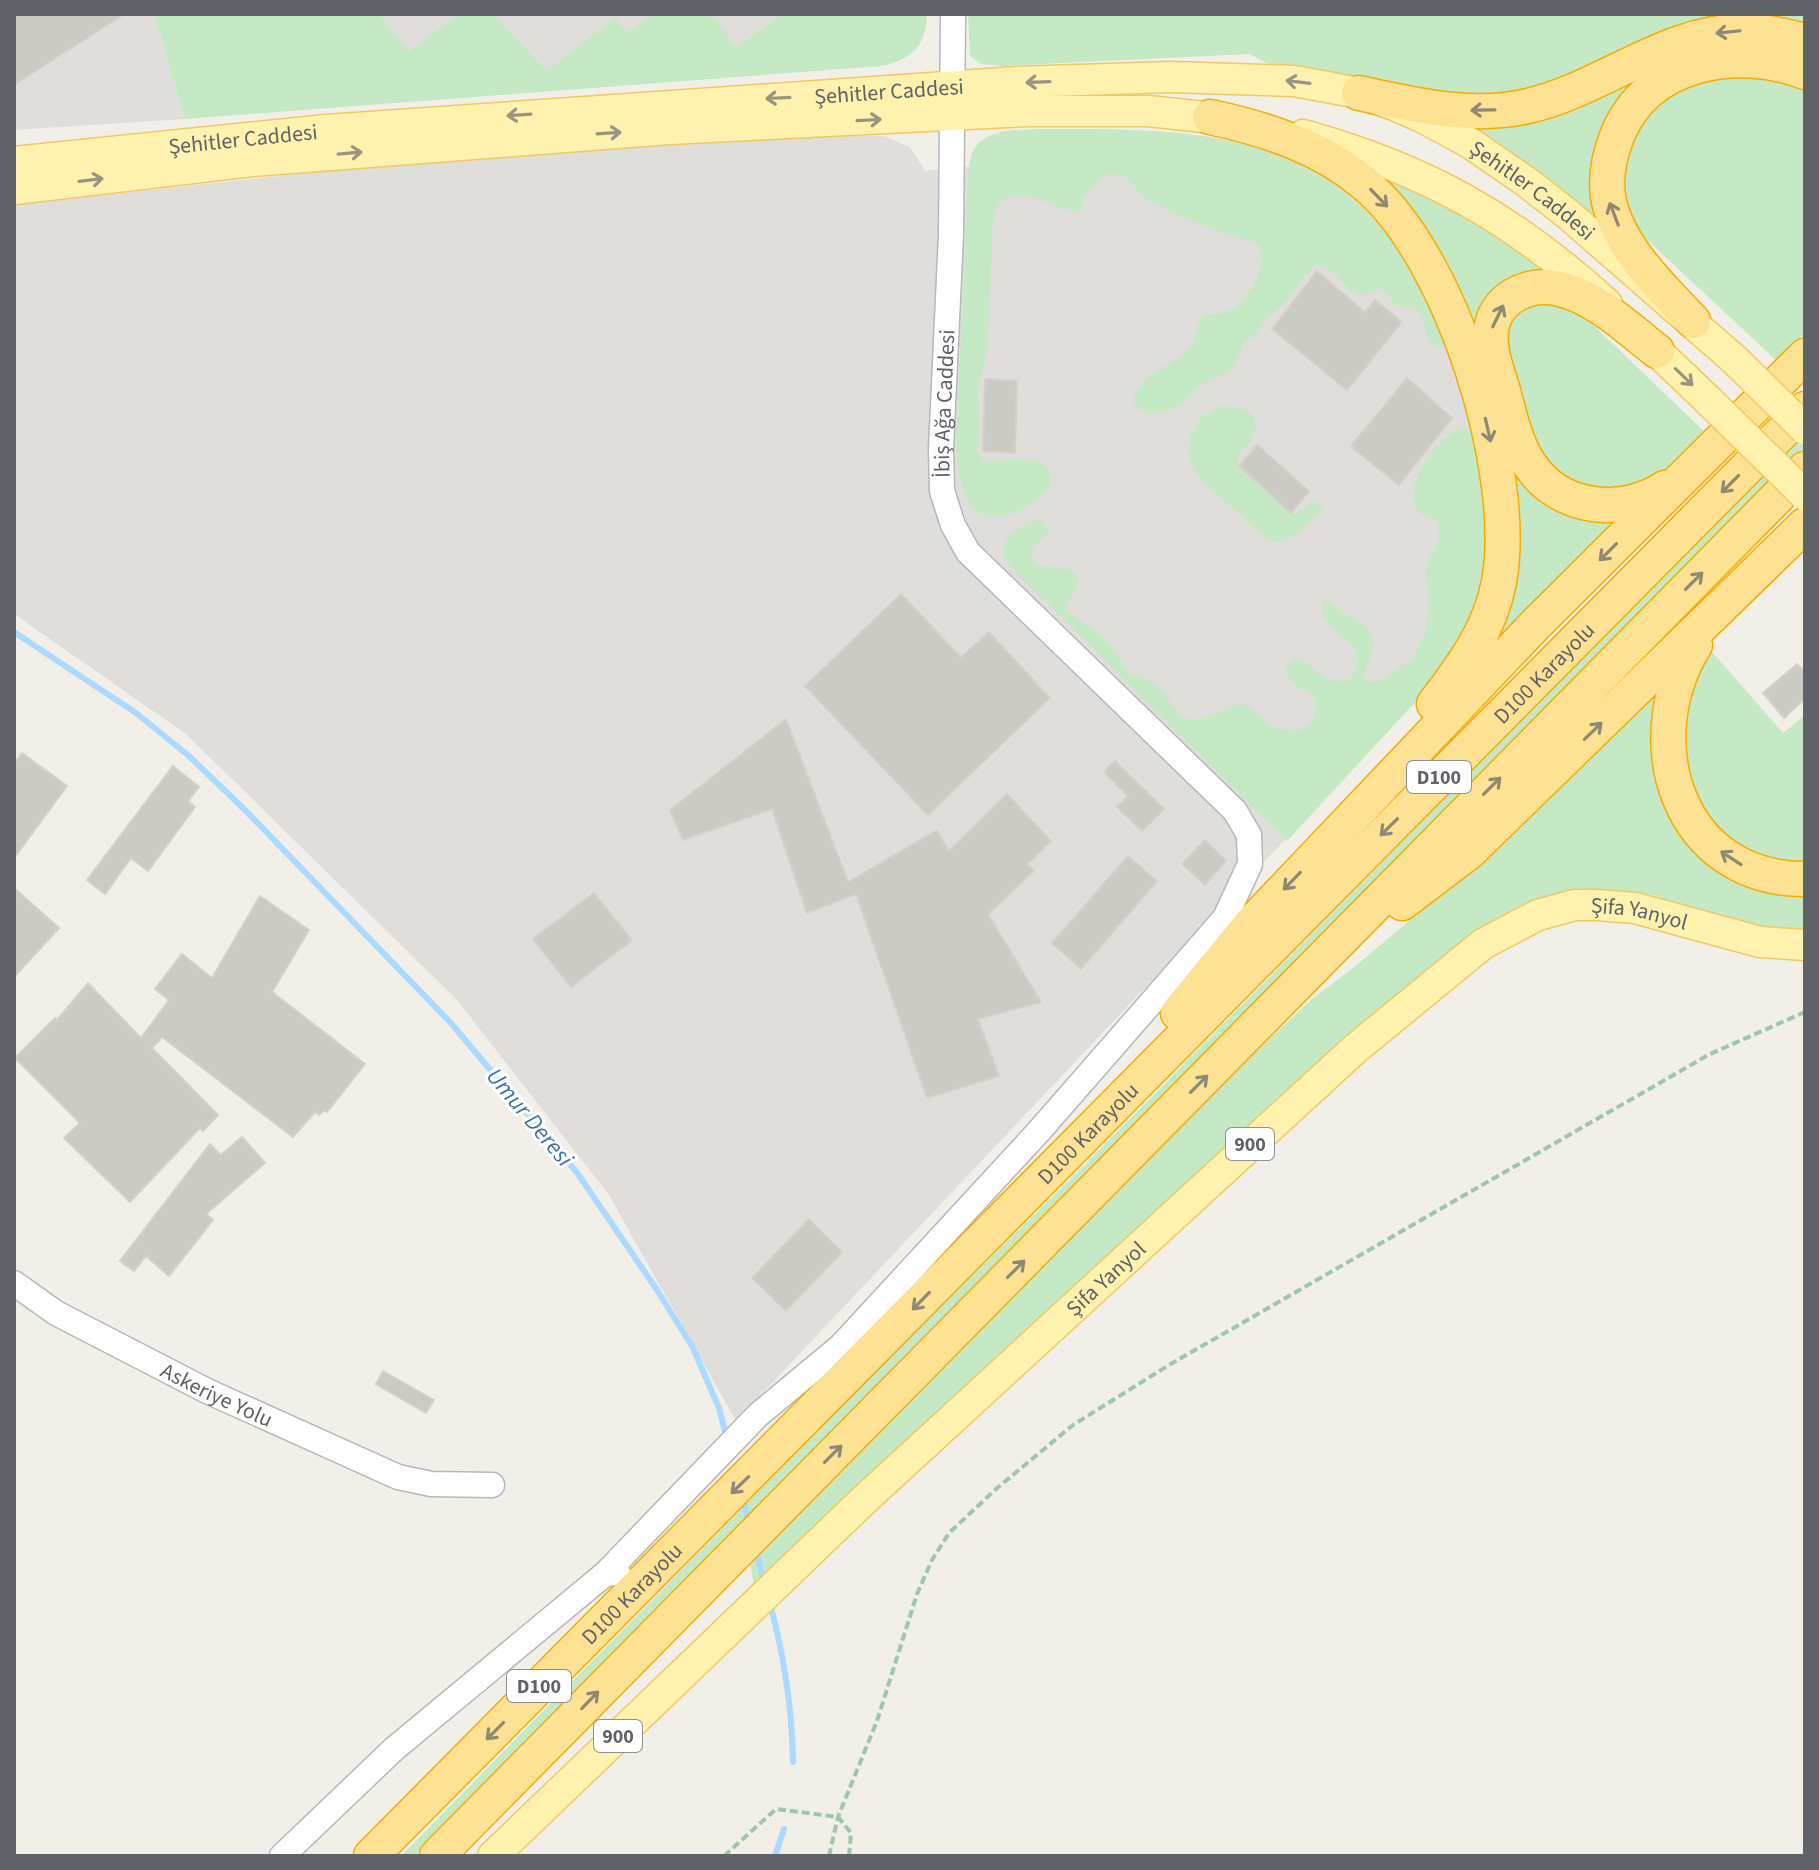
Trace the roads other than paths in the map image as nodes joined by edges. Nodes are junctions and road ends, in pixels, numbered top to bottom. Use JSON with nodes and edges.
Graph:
{"nodes":[{"id":1,"x":953,"y":14,"type":"edge"},
{"id":2,"x":1805,"y":41,"type":"edge"},
{"id":3,"x":1805,"y":72,"type":"edge"},
{"id":4,"x":1359,"y":93,"type":"junction"},
{"id":5,"x":951,"y":102,"type":"junction"},
{"id":6,"x":1210,"y":117,"type":"junction"},
{"id":7,"x":14,"y":162,"type":"edge"},
{"id":8,"x":14,"y":189,"type":"edge"},
{"id":9,"x":1693,"y":321,"type":"junction"},
{"id":10,"x":1657,"y":351,"type":"junction"},
{"id":11,"x":1803,"y":358,"type":"edge"},
{"id":12,"x":1805,"y":409,"type":"edge"},
{"id":13,"x":1805,"y":429,"type":"edge"},
{"id":14,"x":1703,"y":458,"type":"junction"},
{"id":15,"x":1805,"y":469,"type":"edge"},
{"id":16,"x":1805,"y":495,"type":"edge"},
{"id":17,"x":1805,"y":525,"type":"edge"},
{"id":18,"x":1741,"y":588,"type":"junction"},
{"id":19,"x":1327,"y":846,"type":"junction"},
{"id":20,"x":1805,"y":879,"type":"edge"},
{"id":21,"x":1805,"y":945,"type":"edge"},
{"id":22,"x":1300,"y":982,"type":"junction"},
{"id":23,"x":1073,"y":1145,"type":"junction"},
{"id":24,"x":14,"y":1283,"type":"edge"},
{"id":25,"x":492,"y":1485,"type":"dead end"},
{"id":26,"x":654,"y":1570,"type":"junction"},
{"id":27,"x":605,"y":1574,"type":"junction"},
{"id":28,"x":282,"y":1856,"type":"edge"},
{"id":29,"x":371,"y":1856,"type":"edge"},
{"id":30,"x":437,"y":1856,"type":"edge"},
{"id":31,"x":493,"y":1856,"type":"edge"}],
"edges":[{"from":1,"to":5,"type":"street","name":"İbiş Ağa Caddesi"},
{"from":2,"to":4,"type":"highway","one_way":true},
{"from":9,"to":3,"type":"highway","one_way":true},
{"from":4,"to":5,"type":"main road","name":"Şehitler Caddesi","one_way":true},
{"from":4,"to":9,"type":"main road","name":"Şehitler Caddesi"},
{"from":5,"to":6,"type":"main road","name":"Şehitler Caddesi"},
{"from":5,"to":7,"type":"main road","name":"Şehitler Caddesi","one_way":true},
{"from":8,"to":5,"type":"main road","name":"Şehitler Caddesi","one_way":true},
{"from":5,"to":27,"type":"street","name":"İbiş Ağa Caddesi"},
{"from":6,"to":10,"type":"main road","name":"Şehitler Caddesi"},
{"from":6,"to":19,"type":"highway","one_way":true},
{"from":9,"to":13,"type":"main road","name":"Şehitler Caddesi","bridge":true},
{"from":14,"to":10,"type":"highway","one_way":true},
{"from":10,"to":16,"type":"main road","name":"Şehitler Caddesi","one_way":true,"bridge":true},
{"from":11,"to":14,"type":"highway"},
{"from":12,"to":23,"type":"highway","name":"D100 Karayolu","number":"D100","one_way":true},
{"from":14,"to":19,"type":"highway","one_way":true},
{"from":22,"to":15,"type":"highway","name":"D100 Karayolu","number":"D100","one_way":true},
{"from":17,"to":18,"type":"highway"},
{"from":20,"to":18,"type":"highway","one_way":true},
{"from":22,"to":18,"type":"highway","one_way":true},
{"from":19,"to":23,"type":"highway","one_way":true},
{"from":21,"to":31,"type":"main road","name":"Şifa Yanyol","number":"900"},
{"from":30,"to":22,"type":"highway","name":"D100 Karayolu","number":"D100","one_way":true},
{"from":23,"to":26,"type":"highway","name":"D100 Karayolu","number":"D100","one_way":true},
{"from":24,"to":25,"type":"street","name":"Askeriye Yolu"},
{"from":26,"to":27,"type":"street"},
{"from":26,"to":29,"type":"highway","name":"D100 Karayolu","number":"D100","one_way":true},
{"from":27,"to":28,"type":"street"}]}
